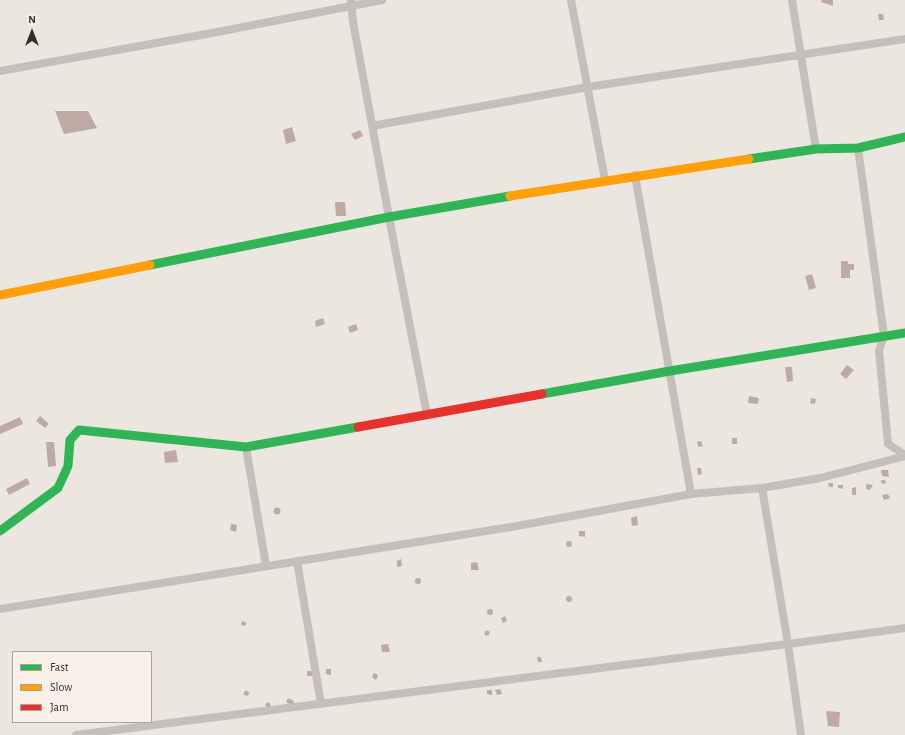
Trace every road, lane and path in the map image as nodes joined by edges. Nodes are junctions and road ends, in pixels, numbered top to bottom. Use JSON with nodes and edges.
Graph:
{"nodes":[{"id":1,"x":382,"y":0,"type":"edge"},
{"id":2,"x":571,"y":0,"type":"edge"},
{"id":3,"x":792,"y":0,"type":"edge"},
{"id":4,"x":351,"y":2,"type":"edge"},
{"id":5,"x":905,"y":39,"type":"edge"},
{"id":6,"x":801,"y":54,"type":"junction"},
{"id":7,"x":0,"y":71,"type":"edge"},
{"id":8,"x":588,"y":87,"type":"junction"},
{"id":9,"x":372,"y":126,"type":"junction"},
{"id":10,"x":904,"y":138,"type":"edge"},
{"id":11,"x":858,"y":148,"type":"junction"},
{"id":12,"x":816,"y":149,"type":"junction"},
{"id":13,"x":635,"y":175,"type":"junction"},
{"id":14,"x":605,"y":180,"type":"junction"},
{"id":15,"x":389,"y":217,"type":"junction"},
{"id":16,"x":0,"y":295,"type":"edge"},
{"id":17,"x":905,"y":333,"type":"edge"},
{"id":18,"x":884,"y":336,"type":"junction"},
{"id":19,"x":670,"y":371,"type":"junction"},
{"id":20,"x":427,"y":415,"type":"junction"},
{"id":21,"x":246,"y":447,"type":"junction"},
{"id":22,"x":905,"y":456,"type":"edge"},
{"id":23,"x":762,"y":488,"type":"junction"},
{"id":24,"x":691,"y":494,"type":"junction"},
{"id":25,"x":0,"y":530,"type":"edge"},
{"id":26,"x":297,"y":561,"type":"junction"},
{"id":27,"x":266,"y":566,"type":"junction"},
{"id":28,"x":0,"y":609,"type":"edge"},
{"id":29,"x":905,"y":628,"type":"edge"},
{"id":30,"x":788,"y":644,"type":"junction"},
{"id":31,"x":321,"y":704,"type":"junction"},
{"id":32,"x":76,"y":735,"type":"edge"},
{"id":33,"x":800,"y":735,"type":"edge"}],
"edges":[{"from":1,"to":4,"type":"street"},
{"from":2,"to":8,"type":"street"},
{"from":3,"to":6,"type":"street"},
{"from":4,"to":7,"type":"street"},
{"from":4,"to":9,"type":"street"},
{"from":5,"to":6,"type":"street"},
{"from":6,"to":8,"type":"street"},
{"from":6,"to":12,"type":"street"},
{"from":8,"to":9,"type":"street"},
{"from":8,"to":14,"type":"street"},
{"from":9,"to":15,"type":"street"},
{"from":10,"to":11,"type":"street"},
{"from":11,"to":12,"type":"street"},
{"from":11,"to":18,"type":"street"},
{"from":12,"to":13,"type":"street"},
{"from":13,"to":14,"type":"street"},
{"from":13,"to":19,"type":"street"},
{"from":14,"to":15,"type":"street"},
{"from":15,"to":16,"type":"street"},
{"from":15,"to":20,"type":"street"},
{"from":17,"to":18,"type":"street"},
{"from":18,"to":19,"type":"street"},
{"from":18,"to":22,"type":"street"},
{"from":19,"to":20,"type":"street"},
{"from":19,"to":24,"type":"street"},
{"from":20,"to":21,"type":"street"},
{"from":21,"to":25,"type":"street"},
{"from":21,"to":27,"type":"street"},
{"from":22,"to":23,"type":"street"},
{"from":23,"to":24,"type":"street"},
{"from":23,"to":30,"type":"street"},
{"from":24,"to":26,"type":"street"},
{"from":26,"to":27,"type":"street"},
{"from":26,"to":31,"type":"street"},
{"from":27,"to":28,"type":"street"},
{"from":29,"to":30,"type":"street"},
{"from":30,"to":31,"type":"street"},
{"from":30,"to":33,"type":"street"},
{"from":31,"to":32,"type":"street"}]}
